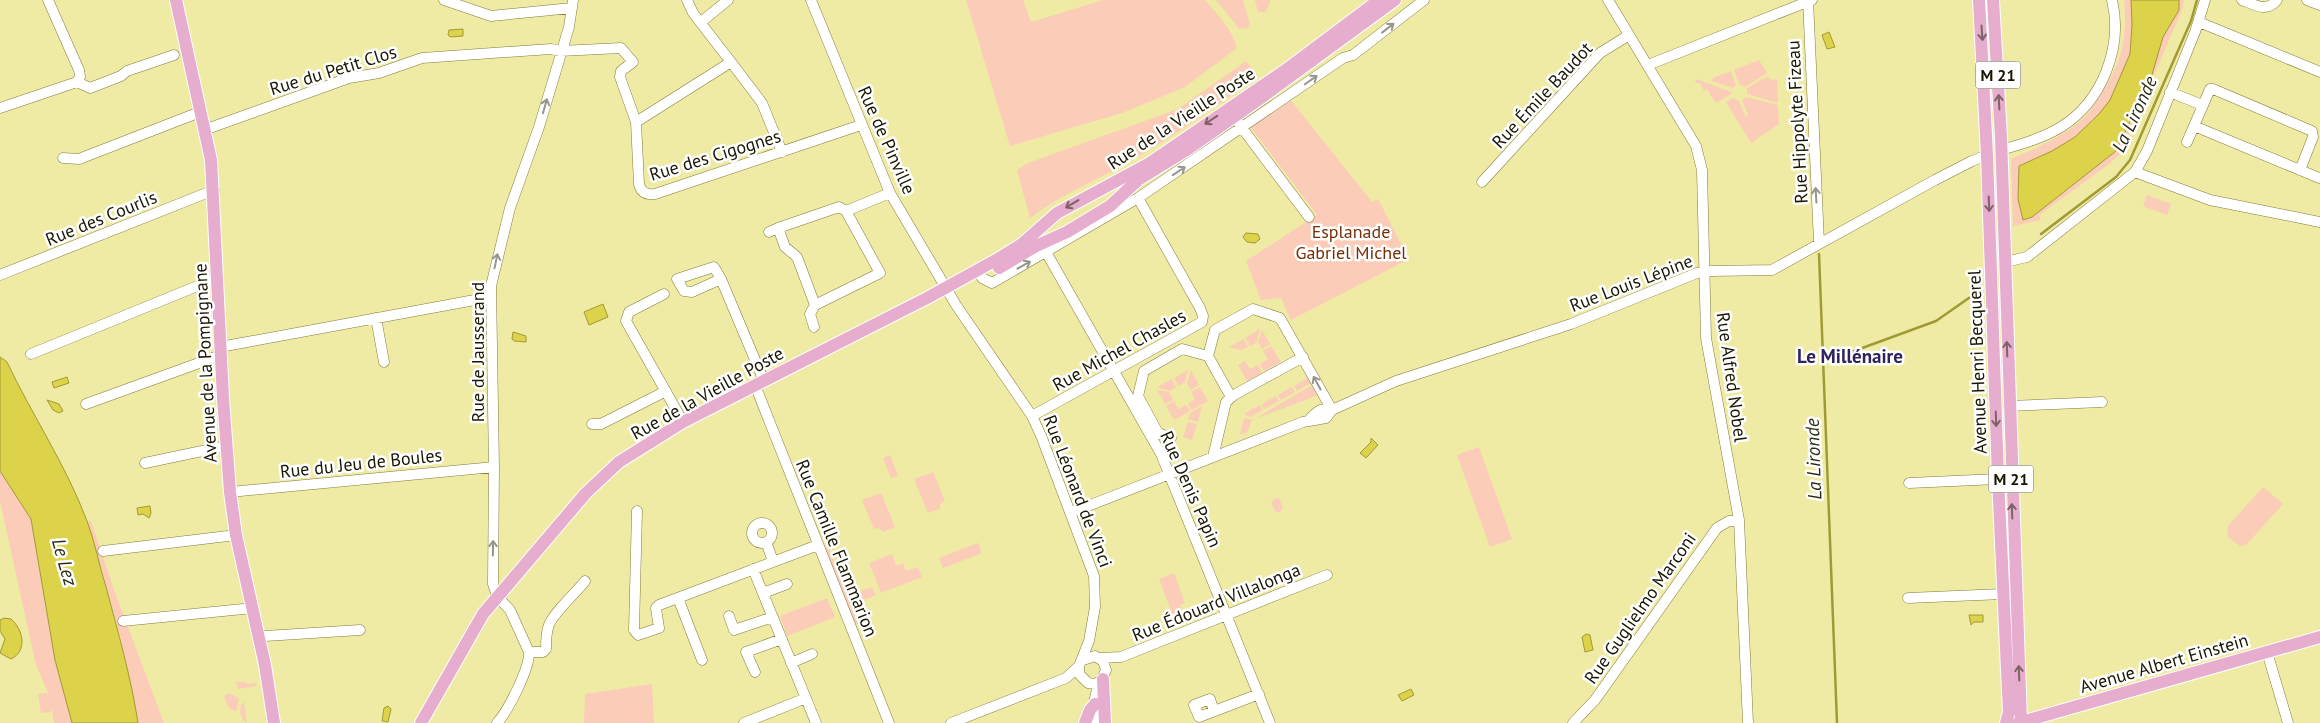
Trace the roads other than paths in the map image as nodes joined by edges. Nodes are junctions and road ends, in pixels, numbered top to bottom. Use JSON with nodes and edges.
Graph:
{"nodes":[{"id":1,"x":48,"y":0,"type":"edge"},
{"id":2,"x":176,"y":0,"type":"edge"},
{"id":3,"x":444,"y":0,"type":"edge"},
{"id":4,"x":687,"y":0,"type":"edge"},
{"id":5,"x":728,"y":0,"type":"edge"},
{"id":6,"x":811,"y":0,"type":"edge"},
{"id":7,"x":1378,"y":0,"type":"edge"},
{"id":8,"x":1395,"y":0,"type":"edge"},
{"id":9,"x":1424,"y":0,"type":"edge"},
{"id":10,"x":1608,"y":0,"type":"edge"},
{"id":11,"x":1979,"y":0,"type":"edge"},
{"id":12,"x":1993,"y":0,"type":"edge"},
{"id":13,"x":2112,"y":0,"type":"edge"},
{"id":14,"x":2205,"y":0,"type":"edge"},
{"id":15,"x":2242,"y":0,"type":"edge"},
{"id":16,"x":2277,"y":0,"type":"edge"},
{"id":17,"x":2307,"y":0,"type":"edge"},
{"id":18,"x":1809,"y":1,"type":"edge"},
{"id":19,"x":468,"y":4,"type":"edge"},
{"id":20,"x":572,"y":4,"type":"edge"},
{"id":21,"x":2320,"y":5,"type":"edge"},
{"id":22,"x":701,"y":22,"type":"junction"},
{"id":23,"x":2198,"y":22,"type":"junction"},
{"id":24,"x":1629,"y":35,"type":"junction"},
{"id":25,"x":1334,"y":46,"type":"junction"},
{"id":26,"x":560,"y":51,"type":"junction"},
{"id":27,"x":174,"y":55,"type":"dead end"},
{"id":28,"x":1352,"y":55,"type":"junction"},
{"id":29,"x":731,"y":62,"type":"junction"},
{"id":30,"x":1648,"y":65,"type":"junction"},
{"id":31,"x":2320,"y":72,"type":"edge"},
{"id":32,"x":77,"y":82,"type":"junction"},
{"id":33,"x":1283,"y":82,"type":"junction"},
{"id":34,"x":2170,"y":92,"type":"junction"},
{"id":35,"x":1292,"y":94,"type":"junction"},
{"id":36,"x":1,"y":106,"type":"edge"},
{"id":37,"x":2202,"y":106,"type":"junction"},
{"id":38,"x":200,"y":112,"type":"junction"},
{"id":39,"x":1234,"y":117,"type":"junction"},
{"id":40,"x":636,"y":122,"type":"junction"},
{"id":41,"x":861,"y":125,"type":"junction"},
{"id":42,"x":2194,"y":126,"type":"junction"},
{"id":43,"x":1242,"y":128,"type":"junction"},
{"id":44,"x":204,"y":130,"type":"junction"},
{"id":45,"x":2187,"y":142,"type":"dead end"},
{"id":46,"x":2001,"y":150,"type":"junction"},
{"id":47,"x":782,"y":152,"type":"junction"},
{"id":48,"x":1987,"y":155,"type":"junction"},
{"id":49,"x":63,"y":158,"type":"dead end"},
{"id":50,"x":2300,"y":170,"type":"junction"},
{"id":51,"x":2135,"y":172,"type":"junction"},
{"id":52,"x":2319,"y":178,"type":"edge"},
{"id":53,"x":1138,"y":180,"type":"junction"},
{"id":54,"x":1482,"y":182,"type":"dead end"},
{"id":55,"x":214,"y":190,"type":"junction"},
{"id":56,"x":1125,"y":192,"type":"junction"},
{"id":57,"x":890,"y":193,"type":"junction"},
{"id":58,"x":1138,"y":198,"type":"junction"},
{"id":59,"x":846,"y":211,"type":"junction"},
{"id":60,"x":1308,"y":217,"type":"dead end"},
{"id":61,"x":2320,"y":222,"type":"edge"},
{"id":62,"x":1819,"y":244,"type":"junction"},
{"id":63,"x":1041,"y":251,"type":"junction"},
{"id":64,"x":2005,"y":262,"type":"junction"},
{"id":65,"x":1705,"y":272,"type":"junction"},
{"id":66,"x":0,"y":276,"type":"edge"},
{"id":67,"x":217,"y":278,"type":"junction"},
{"id":68,"x":721,"y":279,"type":"dead end"},
{"id":69,"x":946,"y":288,"type":"junction"},
{"id":70,"x":664,"y":294,"type":"dead end"},
{"id":71,"x":490,"y":297,"type":"junction"},
{"id":72,"x":815,"y":305,"type":"junction"},
{"id":73,"x":376,"y":318,"type":"junction"},
{"id":74,"x":814,"y":327,"type":"dead end"},
{"id":75,"x":220,"y":351,"type":"junction"},
{"id":76,"x":31,"y":354,"type":"dead end"},
{"id":77,"x":1208,"y":356,"type":"junction"},
{"id":78,"x":1303,"y":357,"type":"junction"},
{"id":79,"x":384,"y":362,"type":"dead end"},
{"id":80,"x":1114,"y":371,"type":"junction"},
{"id":81,"x":760,"y":383,"type":"junction"},
{"id":82,"x":666,"y":390,"type":"junction"},
{"id":83,"x":1231,"y":397,"type":"junction"},
{"id":84,"x":2102,"y":402,"type":"dead end"},
{"id":85,"x":86,"y":404,"type":"dead end"},
{"id":86,"x":2009,"y":406,"type":"junction"},
{"id":87,"x":1332,"y":410,"type":"junction"},
{"id":88,"x":1032,"y":416,"type":"junction"},
{"id":89,"x":683,"y":422,"type":"junction"},
{"id":90,"x":592,"y":424,"type":"dead end"},
{"id":91,"x":1171,"y":438,"type":"dead end"},
{"id":92,"x":226,"y":446,"type":"junction"},
{"id":93,"x":1213,"y":458,"type":"junction"},
{"id":94,"x":145,"y":463,"type":"dead end"},
{"id":95,"x":494,"y":467,"type":"junction"},
{"id":96,"x":1171,"y":474,"type":"junction"},
{"id":97,"x":1998,"y":480,"type":"junction"},
{"id":98,"x":1909,"y":483,"type":"dead end"},
{"id":99,"x":230,"y":492,"type":"junction"},
{"id":100,"x":637,"y":512,"type":"dead end"},
{"id":101,"x":1070,"y":513,"type":"junction"},
{"id":102,"x":1739,"y":520,"type":"junction"},
{"id":103,"x":236,"y":535,"type":"junction"},
{"id":104,"x":766,"y":542,"type":"dead end"},
{"id":105,"x":818,"y":545,"type":"junction"},
{"id":106,"x":103,"y":551,"type":"dead end"},
{"id":107,"x":773,"y":561,"type":"junction"},
{"id":108,"x":753,"y":569,"type":"junction"},
{"id":109,"x":1327,"y":575,"type":"dead end"},
{"id":110,"x":586,"y":581,"type":"dead end"},
{"id":111,"x":787,"y":584,"type":"dead end"},
{"id":112,"x":763,"y":592,"type":"junction"},
{"id":113,"x":2003,"y":594,"type":"junction"},
{"id":114,"x":497,"y":596,"type":"junction"},
{"id":115,"x":678,"y":598,"type":"junction"},
{"id":116,"x":1908,"y":598,"type":"dead end"},
{"id":117,"x":253,"y":608,"type":"junction"},
{"id":118,"x":1227,"y":615,"type":"junction"},
{"id":119,"x":729,"y":616,"type":"dead end"},
{"id":120,"x":772,"y":617,"type":"junction"},
{"id":121,"x":123,"y":621,"type":"dead end"},
{"id":122,"x":360,"y":630,"type":"dead end"},
{"id":123,"x":2320,"y":636,"type":"edge"},
{"id":124,"x":259,"y":639,"type":"junction"},
{"id":125,"x":782,"y":639,"type":"junction"},
{"id":126,"x":1089,"y":641,"type":"junction"},
{"id":127,"x":529,"y":652,"type":"junction"},
{"id":128,"x":2267,"y":652,"type":"junction"},
{"id":129,"x":812,"y":654,"type":"dead end"},
{"id":130,"x":1097,"y":657,"type":"junction"},
{"id":131,"x":1117,"y":659,"type":"junction"},
{"id":132,"x":702,"y":660,"type":"dead end"},
{"id":133,"x":791,"y":663,"type":"junction"},
{"id":134,"x":1081,"y":663,"type":"junction"},
{"id":135,"x":755,"y":672,"type":"dead end"},
{"id":136,"x":1066,"y":678,"type":"junction"},
{"id":137,"x":1102,"y":678,"type":"junction"},
{"id":138,"x":1084,"y":680,"type":"junction"},
{"id":139,"x":1259,"y":694,"type":"junction"},
{"id":140,"x":806,"y":698,"type":"junction"},
{"id":141,"x":1095,"y":701,"type":"junction"},
{"id":142,"x":1214,"y":710,"type":"dead end"},
{"id":143,"x":274,"y":723,"type":"edge"},
{"id":144,"x":422,"y":723,"type":"edge"},
{"id":145,"x":496,"y":723,"type":"edge"},
{"id":146,"x":744,"y":723,"type":"edge"},
{"id":147,"x":816,"y":723,"type":"edge"},
{"id":148,"x":889,"y":723,"type":"edge"},
{"id":149,"x":951,"y":723,"type":"edge"},
{"id":150,"x":1085,"y":723,"type":"edge"},
{"id":151,"x":1094,"y":723,"type":"edge"},
{"id":152,"x":1105,"y":723,"type":"edge"},
{"id":153,"x":1270,"y":723,"type":"edge"},
{"id":154,"x":1573,"y":723,"type":"edge"},
{"id":155,"x":1748,"y":723,"type":"edge"},
{"id":156,"x":2006,"y":723,"type":"edge"},
{"id":157,"x":2020,"y":723,"type":"edge"},
{"id":158,"x":2288,"y":723,"type":"edge"}],
"edges":[{"from":1,"to":32,"type":"street"},
{"from":2,"to":38,"type":"main road","name":"Avenue de la Pompignane"},
{"from":3,"to":19,"type":"street"},
{"from":4,"to":22,"type":"street"},
{"from":5,"to":22,"type":"street"},
{"from":6,"to":41,"type":"street","name":"Rue de Pinville"},
{"from":7,"to":69,"type":"main road","name":"Rue de la Vieille Poste","one_way":true},
{"from":8,"to":25,"type":"main road","name":"Rue de la Vieille Poste"},
{"from":28,"to":9,"type":"street","name":"Rue de la Vieille Poste","one_way":true},
{"from":10,"to":24,"type":"street","name":"Rue Alfred Nobel"},
{"from":11,"to":48,"type":"main road","name":"Avenue Henri Becquerel","number":"M 21","one_way":true},
{"from":46,"to":12,"type":"main road","name":"Avenue Henri Becquerel","number":"M 21","one_way":true},
{"from":13,"to":46,"type":"street"},
{"from":14,"to":23,"type":"street"},
{"from":15,"to":16,"type":"street"},
{"from":17,"to":21,"type":"street"},
{"from":18,"to":30,"type":"street"},
{"from":62,"to":18,"type":"street","name":"Rue Hippolyte Fizeau","one_way":true},
{"from":19,"to":20,"type":"street"},
{"from":20,"to":26,"type":"street","name":"Rue de Jausserand"},
{"from":22,"to":29,"type":"street"},
{"from":23,"to":31,"type":"street"},
{"from":23,"to":34,"type":"street"},
{"from":24,"to":30,"type":"street","name":"Rue Alfred Nobel"},
{"from":24,"to":54,"type":"street","name":"Rue Émile Baudot"},
{"from":25,"to":28,"type":"street"},
{"from":25,"to":33,"type":"main road","name":"Rue de la Vieille Poste"},
{"from":26,"to":40,"type":"street","name":"Rue des Cigognes"},
{"from":26,"to":44,"type":"street","name":"Rue du Petit Clos"},
{"from":71,"to":26,"type":"street","name":"Rue de Jausserand","one_way":true},
{"from":27,"to":32,"type":"street"},
{"from":35,"to":28,"type":"street","name":"Rue de la Vieille Poste","one_way":true},
{"from":29,"to":40,"type":"street"},
{"from":29,"to":47,"type":"street"},
{"from":30,"to":65,"type":"street","name":"Rue Alfred Nobel"},
{"from":32,"to":36,"type":"street"},
{"from":33,"to":35,"type":"street","name":"Rue de la Vieille Poste"},
{"from":33,"to":39,"type":"main road","name":"Rue de la Vieille Poste"},
{"from":34,"to":37,"type":"street"},
{"from":34,"to":51,"type":"street"},
{"from":35,"to":43,"type":"street","name":"Rue de la Vieille Poste"},
{"from":37,"to":42,"type":"street"},
{"from":37,"to":50,"type":"street"},
{"from":38,"to":44,"type":"main road","name":"Avenue de la Pompignane"},
{"from":38,"to":49,"type":"street"},
{"from":39,"to":43,"type":"street","name":"Rue de la Vieille Poste"},
{"from":39,"to":53,"type":"main road","name":"Rue de la Vieille Poste"},
{"from":40,"to":47,"type":"street","name":"Rue des Cigognes"},
{"from":41,"to":47,"type":"street","name":"Rue des Cigognes"},
{"from":41,"to":57,"type":"street","name":"Rue de Pinville"},
{"from":42,"to":45,"type":"street"},
{"from":42,"to":50,"type":"street"},
{"from":58,"to":43,"type":"street","name":"Rue de la Vieille Poste","one_way":true},
{"from":43,"to":60,"type":"street"},
{"from":44,"to":55,"type":"main road","name":"Avenue de la Pompignane"},
{"from":46,"to":48,"type":"main road"},
{"from":46,"to":64,"type":"main road","name":"Avenue Henri Becquerel","number":"M 21"},
{"from":48,"to":62,"type":"street","name":"Rue Louis Lépine"},
{"from":48,"to":97,"type":"main road","name":"Avenue Henri Becquerel","number":"M 21","one_way":true},
{"from":50,"to":52,"type":"street"},
{"from":51,"to":61,"type":"street"},
{"from":51,"to":64,"type":"street"},
{"from":53,"to":56,"type":"main road","name":"Rue de la Vieille Poste"},
{"from":53,"to":58,"type":"street","name":"Rue de la Vieille Poste"},
{"from":55,"to":66,"type":"street","name":"Rue des Courlis"},
{"from":55,"to":67,"type":"main road","name":"Avenue de la Pompignane"},
{"from":56,"to":58,"type":"street","name":"Rue de la Vieille Poste"},
{"from":56,"to":63,"type":"main road","name":"Rue de la Vieille Poste"},
{"from":57,"to":59,"type":"street"},
{"from":57,"to":69,"type":"street","name":"Rue de Pinville"},
{"from":58,"to":63,"type":"street","name":"Rue de la Vieille Poste"},
{"from":58,"to":80,"type":"street","name":"Rue Michel Chasles"},
{"from":59,"to":72,"type":"street"},
{"from":59,"to":72,"type":"street"},
{"from":62,"to":65,"type":"street","name":"Rue Louis Lépine"},
{"from":69,"to":63,"type":"main road","name":"Rue de la Vieille Poste","one_way":true},
{"from":63,"to":80,"type":"street","name":"Rue Denis Papin"},
{"from":86,"to":64,"type":"main road","name":"Avenue Henri Becquerel","number":"M 21","one_way":true},
{"from":65,"to":87,"type":"street","name":"Rue Louis Lépine"},
{"from":65,"to":102,"type":"street","name":"Rue Alfred Nobel"},
{"from":67,"to":75,"type":"main road","name":"Avenue de la Pompignane"},
{"from":67,"to":76,"type":"street"},
{"from":68,"to":81,"type":"street","name":"Rue Camille Flammarion"},
{"from":69,"to":81,"type":"main road","name":"Rue de la Vieille Poste"},
{"from":69,"to":88,"type":"street","name":"Rue Léonard de Vinci"},
{"from":70,"to":82,"type":"street"},
{"from":71,"to":73,"type":"street"},
{"from":71,"to":95,"type":"street","name":"Rue de Jausserand"},
{"from":72,"to":74,"type":"street"},
{"from":73,"to":75,"type":"street"},
{"from":73,"to":79,"type":"street"},
{"from":75,"to":85,"type":"street"},
{"from":75,"to":92,"type":"main road","name":"Avenue de la Pompignane"},
{"from":77,"to":78,"type":"street"},
{"from":77,"to":83,"type":"street"},
{"from":77,"to":91,"type":"street"},
{"from":78,"to":83,"type":"street"},
{"from":87,"to":78,"type":"street","one_way":true},
{"from":80,"to":88,"type":"street","name":"Rue Michel Chasles"},
{"from":80,"to":96,"type":"street","name":"Rue Denis Papin"},
{"from":81,"to":89,"type":"main road","name":"Rue de la Vieille Poste"},
{"from":81,"to":105,"type":"street","name":"Rue Camille Flammarion"},
{"from":82,"to":89,"type":"street"},
{"from":82,"to":90,"type":"street"},
{"from":83,"to":93,"type":"street"},
{"from":84,"to":86,"type":"street"},
{"from":157,"to":86,"type":"main road","name":"Avenue Henri Becquerel","number":"M 21","one_way":true},
{"from":87,"to":93,"type":"street","name":"Rue Louis Lépine"},
{"from":88,"to":101,"type":"street","name":"Rue Léonard de Vinci"},
{"from":89,"to":114,"type":"main road","name":"Rue de la Vieille Poste"},
{"from":92,"to":94,"type":"street"},
{"from":92,"to":99,"type":"main road","name":"Avenue de la Pompignane"},
{"from":93,"to":96,"type":"street","name":"Rue Louis Lépine"},
{"from":95,"to":99,"type":"street","name":"Rue du Jeu de Boules"},
{"from":114,"to":95,"type":"street","name":"Rue de Jausserand","one_way":true},
{"from":96,"to":101,"type":"street","name":"Rue Louis Lépine"},
{"from":96,"to":118,"type":"street","name":"Rue Denis Papin"},
{"from":97,"to":98,"type":"street"},
{"from":97,"to":113,"type":"main road","name":"Avenue Henri Becquerel","number":"M 21"},
{"from":99,"to":103,"type":"main road","name":"Avenue de la Pompignane"},
{"from":100,"to":115,"type":"street"},
{"from":101,"to":126,"type":"street","name":"Rue Léonard de Vinci"},
{"from":102,"to":154,"type":"street","name":"Rue Guglielmo Marconi"},
{"from":102,"to":155,"type":"street","name":"Rue Alfred Nobel"},
{"from":103,"to":106,"type":"street"},
{"from":103,"to":117,"type":"main road","name":"Avenue de la Pompignane"},
{"from":104,"to":107,"type":"street"},
{"from":105,"to":107,"type":"street"},
{"from":105,"to":148,"type":"street","name":"Rue Camille Flammarion"},
{"from":107,"to":108,"type":"street"},
{"from":108,"to":112,"type":"street"},
{"from":108,"to":115,"type":"street"},
{"from":109,"to":118,"type":"street","name":"Rue Édouard Villalonga"},
{"from":110,"to":127,"type":"street"},
{"from":111,"to":112,"type":"street"},
{"from":112,"to":120,"type":"street"},
{"from":113,"to":116,"type":"street"},
{"from":113,"to":156,"type":"main road","name":"Avenue Henri Becquerel","number":"M 21"},
{"from":114,"to":127,"type":"street"},
{"from":114,"to":144,"type":"main road","name":"Rue de la Vieille Poste"},
{"from":115,"to":132,"type":"street"},
{"from":117,"to":121,"type":"street"},
{"from":117,"to":124,"type":"main road","name":"Avenue de la Pompignane"},
{"from":118,"to":131,"type":"street","name":"Rue Édouard Villalonga"},
{"from":118,"to":139,"type":"street","name":"Rue Denis Papin"},
{"from":119,"to":120,"type":"street"},
{"from":120,"to":125,"type":"street"},
{"from":122,"to":124,"type":"street"},
{"from":123,"to":128,"type":"main road","name":"Avenue Albert Einstein"},
{"from":124,"to":143,"type":"main road","name":"Avenue de la Pompignane"},
{"from":125,"to":133,"type":"street"},
{"from":125,"to":135,"type":"street"},
{"from":126,"to":130,"type":"street"},
{"from":126,"to":134,"type":"street","name":"Rue Léonard de Vinci"},
{"from":127,"to":145,"type":"street"},
{"from":128,"to":157,"type":"main road","name":"Avenue Albert Einstein"},
{"from":128,"to":158,"type":"street"},
{"from":129,"to":133,"type":"street"},
{"from":130,"to":131,"type":"street","name":"Rue Édouard Villalonga"},
{"from":130,"to":134,"type":"street"},
{"from":130,"to":137,"type":"street"},
{"from":131,"to":137,"type":"street","name":"Rue Édouard Villalonga"},
{"from":133,"to":140,"type":"street"},
{"from":134,"to":136,"type":"street"},
{"from":134,"to":138,"type":"street"},
{"from":136,"to":138,"type":"street"},
{"from":136,"to":149,"type":"street"},
{"from":137,"to":138,"type":"street"},
{"from":137,"to":141,"type":"street"},
{"from":137,"to":152,"type":"main road"},
{"from":138,"to":141,"type":"street"},
{"from":139,"to":142,"type":"street"},
{"from":139,"to":153,"type":"street","name":"Rue Denis Papin"},
{"from":140,"to":146,"type":"street"},
{"from":140,"to":147,"type":"street"},
{"from":141,"to":150,"type":"main road"},
{"from":141,"to":151,"type":"street"}]}
